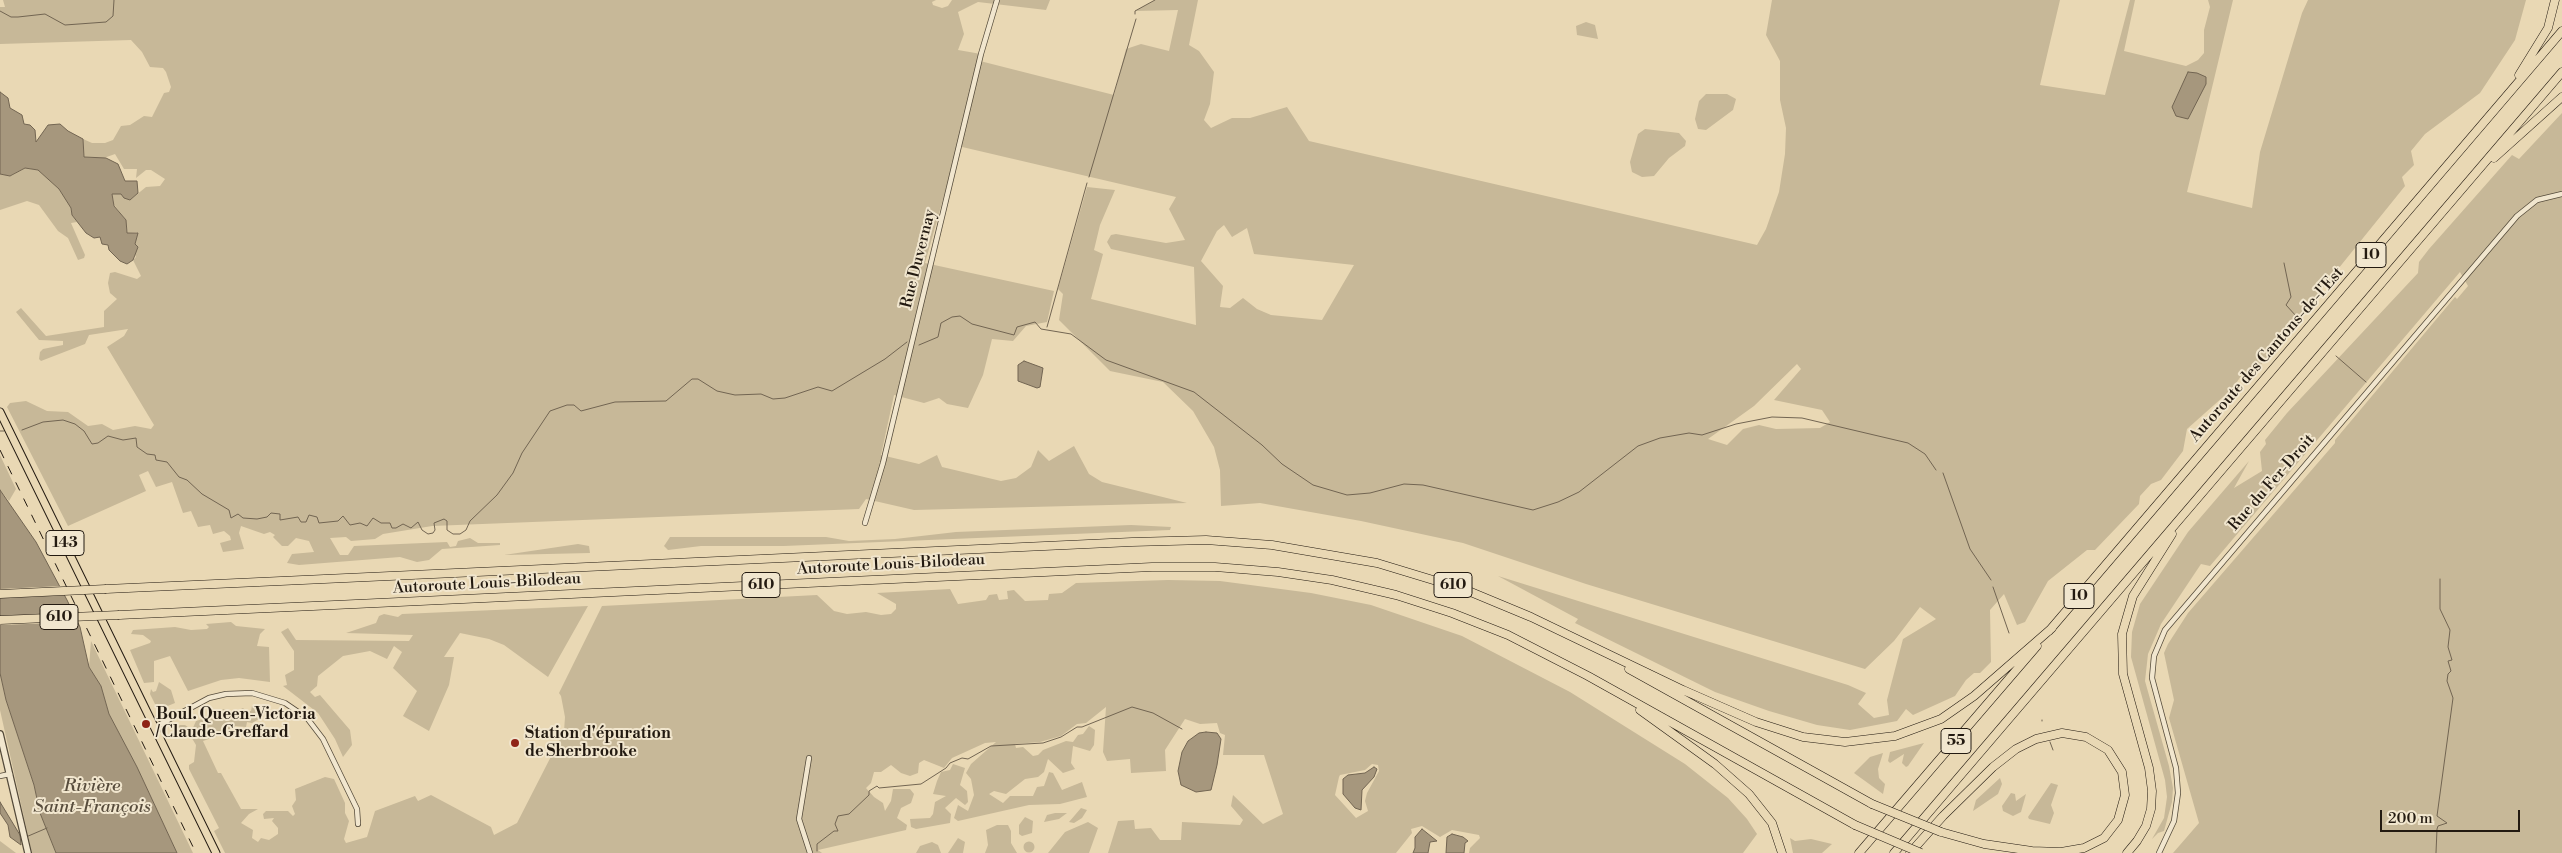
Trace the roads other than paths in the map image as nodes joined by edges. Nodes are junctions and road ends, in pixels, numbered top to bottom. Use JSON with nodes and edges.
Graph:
{"nodes":[{"id":1,"x":997,"y":0,"type":"edge"},
{"id":2,"x":2555,"y":0,"type":"edge"},
{"id":3,"x":2562,"y":31,"type":"edge"},
{"id":4,"x":2562,"y":72,"type":"edge"},
{"id":5,"x":2562,"y":97,"type":"edge"},
{"id":6,"x":2500,"y":104,"type":"junction"},
{"id":7,"x":2467,"y":183,"type":"junction"},
{"id":8,"x":2562,"y":194,"type":"edge"},
{"id":9,"x":0,"y":412,"type":"edge"},
{"id":10,"x":2186,"y":512,"type":"junction"},
{"id":11,"x":865,"y":523,"type":"dead end"},
{"id":12,"x":0,"y":594,"type":"edge"},
{"id":13,"x":0,"y":620,"type":"edge"},
{"id":14,"x":2052,"y":628,"type":"junction"},
{"id":15,"x":1565,"y":633,"type":"junction"},
{"id":16,"x":1612,"y":689,"type":"junction"},
{"id":17,"x":155,"y":727,"type":"junction"},
{"id":18,"x":0,"y":734,"type":"edge"},
{"id":19,"x":809,"y":758,"type":"dead end"},
{"id":20,"x":10,"y":774,"type":"junction"},
{"id":21,"x":0,"y":776,"type":"edge"},
{"id":22,"x":358,"y":824,"type":"dead end"},
{"id":23,"x":28,"y":851,"type":"edge"},
{"id":24,"x":216,"y":853,"type":"edge"},
{"id":25,"x":810,"y":853,"type":"edge"},
{"id":26,"x":1782,"y":853,"type":"edge"},
{"id":27,"x":1859,"y":853,"type":"edge"},
{"id":28,"x":1894,"y":853,"type":"edge"},
{"id":29,"x":1910,"y":853,"type":"edge"},
{"id":30,"x":1921,"y":853,"type":"edge"},
{"id":31,"x":2127,"y":853,"type":"edge"},
{"id":32,"x":2160,"y":853,"type":"edge"}],
"edges":[{"from":1,"to":11,"type":"street","name":"Rue Duvernay"},
{"from":2,"to":6,"type":"highway"},
{"from":3,"to":6,"type":"highway","name":"Autoroute des Cantons-de-l'Est","number":"10"},
{"from":4,"to":7,"type":"highway","number":"10"},
{"from":5,"to":7,"type":"highway"},
{"from":6,"to":14,"type":"highway","name":"Autoroute des Cantons-de-l'Est","number":"10"},
{"from":7,"to":10,"type":"highway","number":"10"},
{"from":8,"to":32,"type":"street","name":"Rue du Fer-Droit"},
{"from":9,"to":17,"type":"main road","number":"143"},
{"from":10,"to":28,"type":"highway","number":"55"},
{"from":10,"to":31,"type":"highway"},
{"from":12,"to":15,"type":"highway","name":"Autoroute Louis-Bilodeau","number":"610","bridge":true},
{"from":13,"to":16,"type":"highway","name":"Autoroute Louis-Bilodeau","number":"610","bridge":true},
{"from":14,"to":15,"type":"highway"},
{"from":14,"to":27,"type":"highway","number":"55"},
{"from":15,"to":29,"type":"highway","bridge":true},
{"from":16,"to":26,"type":"highway"},
{"from":16,"to":30,"type":"highway","bridge":true},
{"from":17,"to":22,"type":"street"},
{"from":17,"to":24,"type":"main road","number":"143"},
{"from":18,"to":20,"type":"street"},
{"from":19,"to":25,"type":"street"},
{"from":20,"to":21,"type":"street"},
{"from":20,"to":23,"type":"street"}]}
